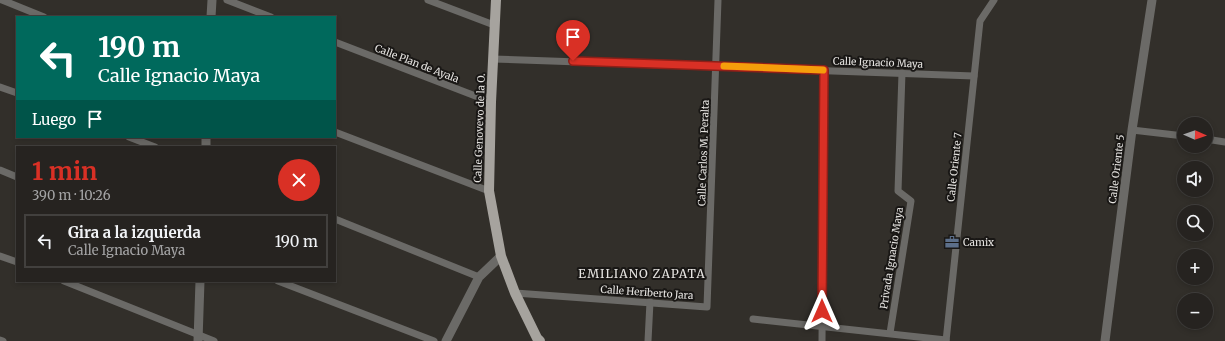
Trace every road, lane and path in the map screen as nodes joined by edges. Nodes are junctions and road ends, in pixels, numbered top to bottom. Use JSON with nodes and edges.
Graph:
{"nodes":[{"id":1,"x":2,"y":0,"type":"edge"},
{"id":2,"x":212,"y":0,"type":"edge"},
{"id":3,"x":227,"y":0,"type":"edge"},
{"id":4,"x":428,"y":0,"type":"edge"},
{"id":5,"x":496,"y":0,"type":"edge"},
{"id":6,"x":718,"y":0,"type":"edge"},
{"id":7,"x":994,"y":0,"type":"edge"},
{"id":8,"x":1152,"y":0,"type":"edge"},
{"id":9,"x":42,"y":16,"type":"edge"},
{"id":10,"x":211,"y":16,"type":"edge"},
{"id":11,"x":268,"y":16,"type":"edge"},
{"id":12,"x":494,"y":25,"type":"junction"},
{"id":13,"x":336,"y":42,"type":"edge"},
{"id":14,"x":493,"y":59,"type":"junction"},
{"id":15,"x":716,"y":66,"type":"junction"},
{"id":16,"x":824,"y":70,"type":"junction"},
{"id":17,"x":902,"y":73,"type":"junction"},
{"id":18,"x":974,"y":76,"type":"junction"},
{"id":19,"x":0,"y":87,"type":"edge"},
{"id":20,"x":16,"y":93,"type":"edge"},
{"id":21,"x":491,"y":102,"type":"junction"},
{"id":22,"x":1132,"y":130,"type":"junction"},
{"id":23,"x":336,"y":132,"type":"edge"},
{"id":24,"x":1177,"y":135,"type":"edge"},
{"id":25,"x":132,"y":138,"type":"edge"},
{"id":26,"x":1213,"y":140,"type":"edge"},
{"id":27,"x":1225,"y":142,"type":"edge"},
{"id":28,"x":152,"y":146,"type":"edge"},
{"id":29,"x":0,"y":170,"type":"edge"},
{"id":30,"x":16,"y":177,"type":"edge"},
{"id":31,"x":489,"y":191,"type":"junction"},
{"id":32,"x":336,"y":219,"type":"edge"},
{"id":33,"x":0,"y":256,"type":"edge"},
{"id":34,"x":501,"y":256,"type":"junction"},
{"id":35,"x":16,"y":262,"type":"edge"},
{"id":36,"x":479,"y":277,"type":"junction"},
{"id":37,"x":66,"y":282,"type":"edge"},
{"id":38,"x":200,"y":282,"type":"edge"},
{"id":39,"x":281,"y":282,"type":"edge"},
{"id":40,"x":515,"y":293,"type":"junction"},
{"id":41,"x":650,"y":302,"type":"junction"},
{"id":42,"x":706,"y":307,"type":"joint"},
{"id":43,"x":753,"y":320,"type":"dead end"},
{"id":44,"x":822,"y":326,"type":"junction"},
{"id":45,"x":890,"y":333,"type":"junction"},
{"id":46,"x":198,"y":338,"type":"edge"},
{"id":47,"x":0,"y":340,"type":"edge"},
{"id":48,"x":538,"y":340,"type":"edge"},
{"id":49,"x":946,"y":340,"type":"edge"},
{"id":50,"x":3,"y":341,"type":"edge"},
{"id":51,"x":214,"y":341,"type":"edge"},
{"id":52,"x":434,"y":341,"type":"edge"},
{"id":53,"x":446,"y":341,"type":"edge"},
{"id":54,"x":648,"y":341,"type":"edge"},
{"id":55,"x":822,"y":341,"type":"edge"},
{"id":56,"x":1104,"y":341,"type":"edge"}],
"edges":[{"from":1,"to":9,"type":"street"},
{"from":2,"to":10,"type":"street"},
{"from":3,"to":11,"type":"street"},
{"from":4,"to":12,"type":"street"},
{"from":5,"to":12,"type":"main road","name":"Calle Genovevo de la O."},
{"from":6,"to":15,"type":"street","name":"Calle Carlos M. Peralta"},
{"from":7,"to":18,"type":"street","name":"Calle Oriente 7"},
{"from":8,"to":22,"type":"street","name":"Calle Oriente 5"},
{"from":12,"to":14,"type":"main road","name":"Calle Genovevo de la O."},
{"from":13,"to":21,"type":"street","name":"Calle Plan de Ayala"},
{"from":14,"to":15,"type":"street","name":"Calle Ignacio Maya"},
{"from":14,"to":21,"type":"main road","name":"Calle Genovevo de la O."},
{"from":15,"to":16,"type":"street","name":"Calle Ignacio Maya"},
{"from":15,"to":42,"type":"street","name":"Calle Carlos M. Peralta"},
{"from":16,"to":17,"type":"street","name":"Calle Ignacio Maya"},
{"from":16,"to":44,"type":"street"},
{"from":17,"to":18,"type":"street","name":"Calle Ignacio Maya"},
{"from":17,"to":45,"type":"street","name":"Privada Ignacio Maya"},
{"from":18,"to":49,"type":"street","name":"Calle Oriente 7"},
{"from":19,"to":20,"type":"street"},
{"from":21,"to":31,"type":"main road","name":"Calle Genovevo de la O."},
{"from":22,"to":24,"type":"street"},
{"from":22,"to":56,"type":"street","name":"Calle Oriente 5"},
{"from":23,"to":31,"type":"street"},
{"from":25,"to":28,"type":"street"},
{"from":26,"to":27,"type":"street"},
{"from":29,"to":30,"type":"street"},
{"from":31,"to":34,"type":"main road","name":"Calle Genovevo de la O."},
{"from":32,"to":36,"type":"street"},
{"from":33,"to":35,"type":"street"},
{"from":34,"to":36,"type":"street"},
{"from":34,"to":40,"type":"main road","name":"Calle Genovevo de la O."},
{"from":36,"to":53,"type":"street"},
{"from":37,"to":46,"type":"street"},
{"from":38,"to":46,"type":"street"},
{"from":39,"to":52,"type":"street"},
{"from":40,"to":41,"type":"street","name":"Calle Heriberto Jara"},
{"from":40,"to":48,"type":"main road","name":"Calle Genovevo de la O."},
{"from":41,"to":42,"type":"street","name":"Calle Heriberto Jara"},
{"from":41,"to":54,"type":"street"},
{"from":43,"to":44,"type":"street"},
{"from":44,"to":45,"type":"street"},
{"from":44,"to":55,"type":"street"},
{"from":45,"to":49,"type":"street"},
{"from":46,"to":51,"type":"street"},
{"from":47,"to":50,"type":"street"}]}
